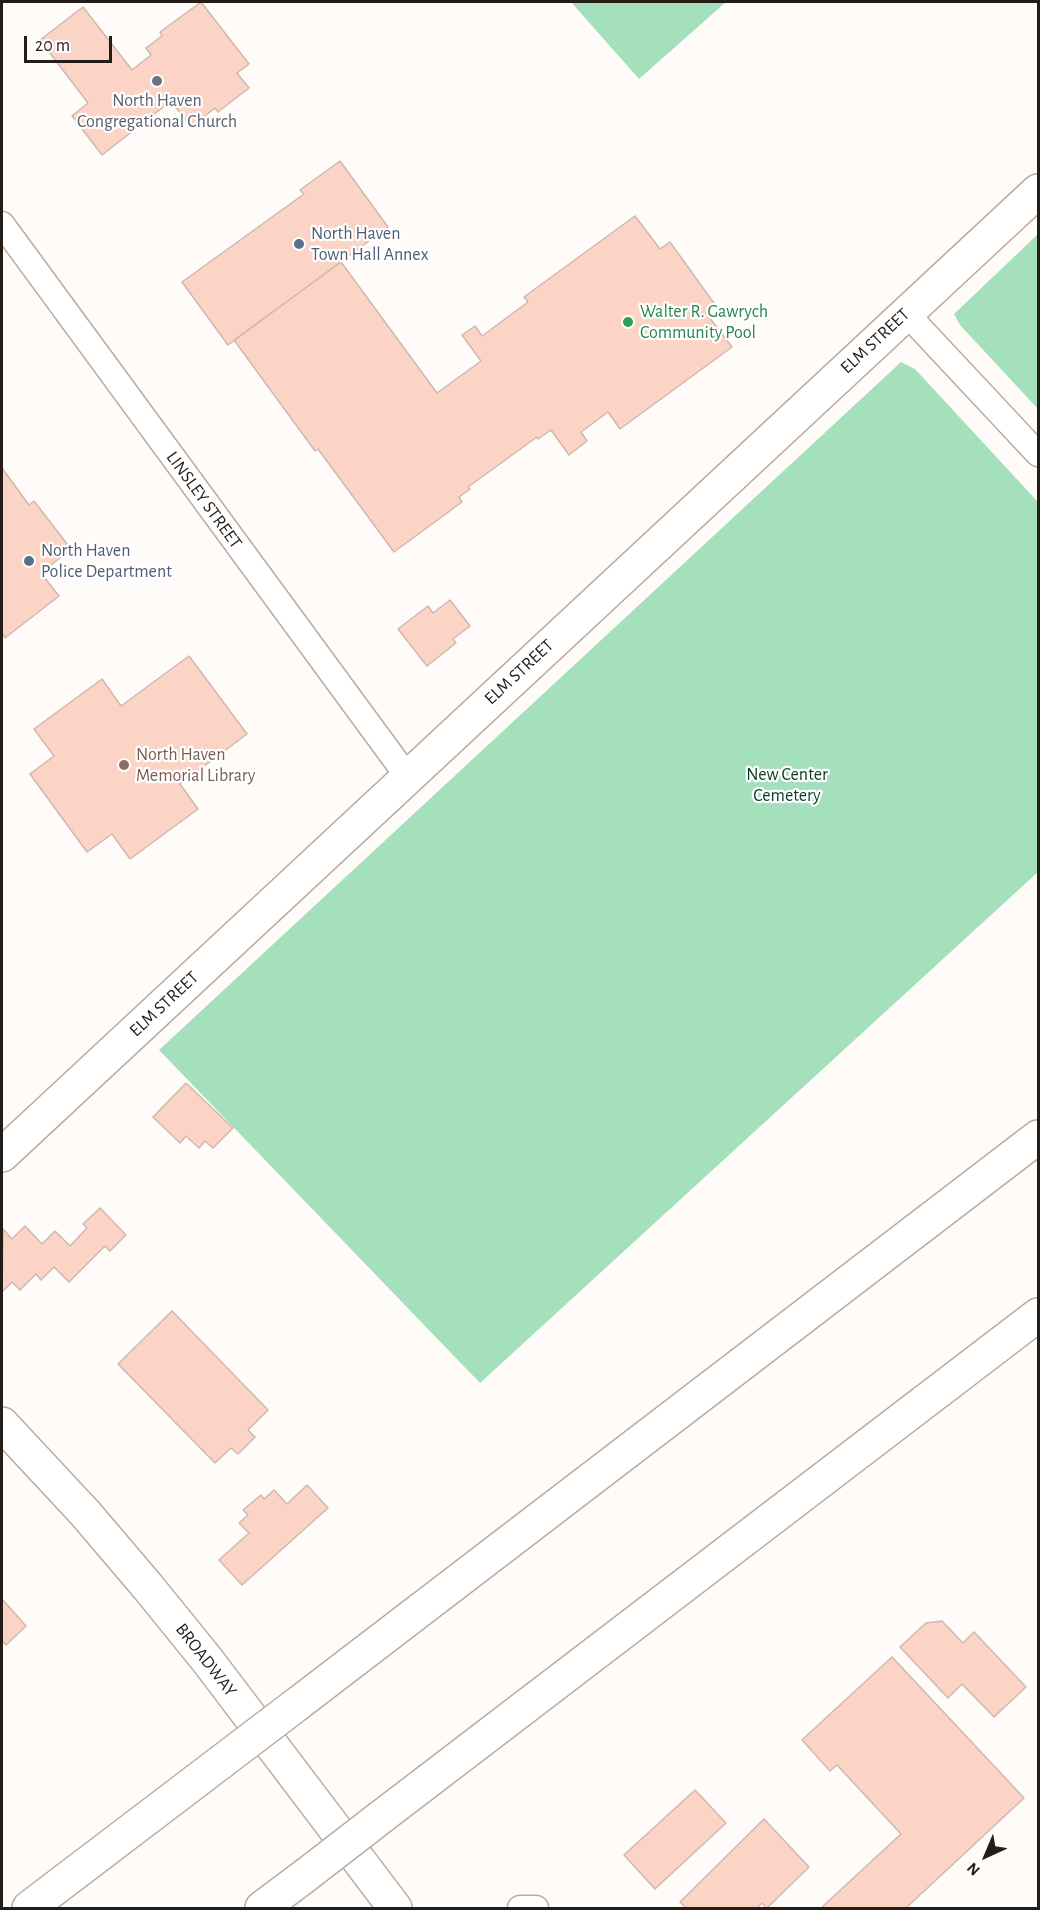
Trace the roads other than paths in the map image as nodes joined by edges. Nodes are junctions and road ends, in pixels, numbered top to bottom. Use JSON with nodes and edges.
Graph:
{"nodes":[{"id":1,"x":1038,"y":191,"type":"edge"},
{"id":2,"x":2,"y":224,"type":"edge"},
{"id":3,"x":906,"y":313,"type":"junction"},
{"id":4,"x":1038,"y":454,"type":"edge"},
{"id":5,"x":407,"y":776,"type":"junction"},
{"id":6,"x":1038,"y":1137,"type":"edge"},
{"id":7,"x":2,"y":1155,"type":"edge"},
{"id":8,"x":1038,"y":1315,"type":"edge"},
{"id":9,"x":2,"y":1424,"type":"edge"},
{"id":10,"x":29,"y":1908,"type":"edge"},
{"id":11,"x":262,"y":1908,"type":"edge"},
{"id":12,"x":395,"y":1908,"type":"edge"},
{"id":13,"x":520,"y":1908,"type":"edge"},
{"id":14,"x":536,"y":1908,"type":"edge"}],
"edges":[{"from":1,"to":3,"type":"main road","name":"ELM STREET"},
{"from":2,"to":5,"type":"street","name":"LINSLEY STREET"},
{"from":3,"to":4,"type":"street"},
{"from":3,"to":5,"type":"main road","name":"ELM STREET"},
{"from":5,"to":7,"type":"main road","name":"ELM STREET"},
{"from":6,"to":10,"type":"main road","bridge":true},
{"from":8,"to":11,"type":"main road","bridge":true},
{"from":9,"to":12,"type":"main road","name":"BROADWAY"},
{"from":13,"to":14,"type":"street"}]}
